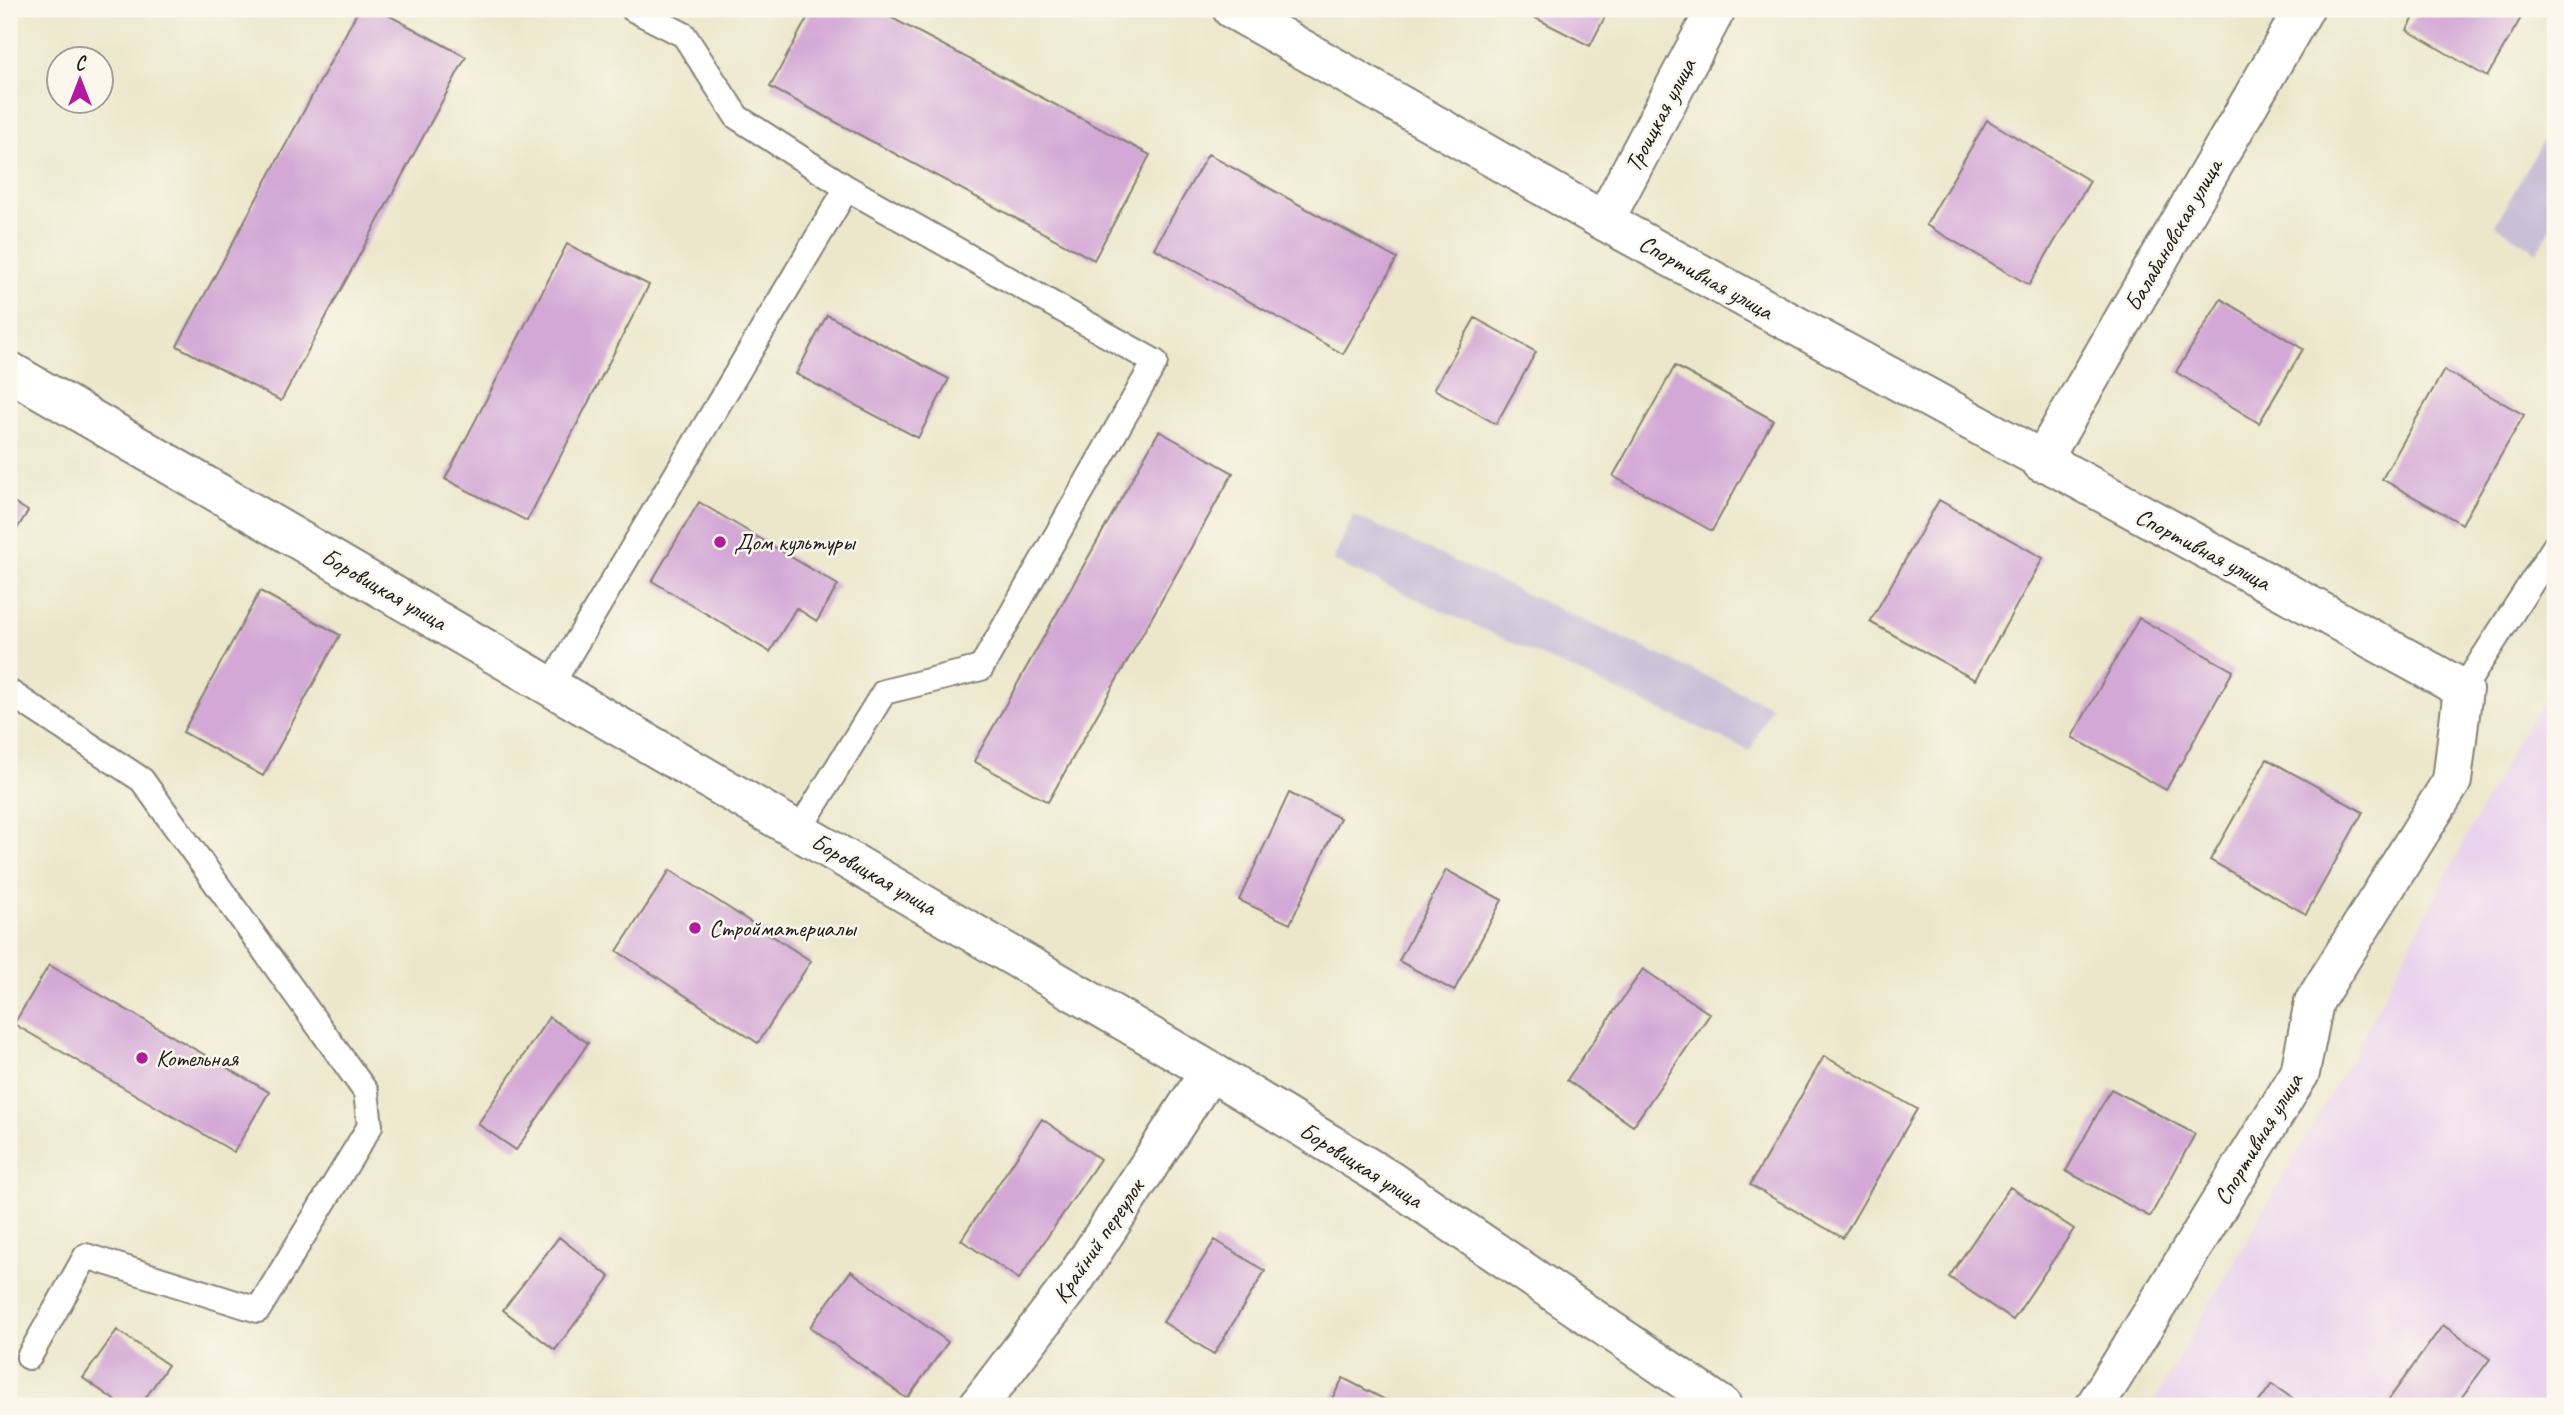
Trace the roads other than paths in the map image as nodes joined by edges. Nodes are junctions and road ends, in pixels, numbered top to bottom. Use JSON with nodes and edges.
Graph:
{"nodes":[{"id":1,"x":633,"y":9,"type":"edge"},
{"id":2,"x":1232,"y":9,"type":"edge"},
{"id":3,"x":1716,"y":9,"type":"edge"},
{"id":4,"x":2304,"y":9,"type":"edge"},
{"id":5,"x":847,"y":188,"type":"junction"},
{"id":6,"x":1604,"y":221,"type":"junction"},
{"id":7,"x":9,"y":371,"type":"edge"},
{"id":8,"x":2041,"y":462,"type":"junction"},
{"id":9,"x":2555,"y":546,"type":"edge"},
{"id":10,"x":551,"y":685,"type":"junction"},
{"id":11,"x":2463,"y":689,"type":"junction"},
{"id":12,"x":9,"y":691,"type":"edge"},
{"id":13,"x":799,"y":830,"type":"junction"},
{"id":14,"x":1209,"y":1071,"type":"junction"},
{"id":15,"x":29,"y":1357,"type":"dead end"},
{"id":16,"x":978,"y":1406,"type":"edge"},
{"id":17,"x":1722,"y":1406,"type":"edge"},
{"id":18,"x":2095,"y":1406,"type":"edge"}],
"edges":[{"from":1,"to":5,"type":"lane"},
{"from":2,"to":6,"type":"street","name":"Спортивная улица"},
{"from":3,"to":6,"type":"street","name":"Троицкая улица"},
{"from":4,"to":8,"type":"street","name":"Балабановская улица"},
{"from":5,"to":10,"type":"lane"},
{"from":5,"to":13,"type":"lane"},
{"from":6,"to":8,"type":"street","name":"Спортивная улица"},
{"from":7,"to":10,"type":"street","name":"Боровицкая улица"},
{"from":8,"to":11,"type":"street","name":"Спортивная улица"},
{"from":9,"to":11,"type":"lane"},
{"from":10,"to":13,"type":"street","name":"Боровицкая улица"},
{"from":11,"to":18,"type":"street","name":"Спортивная улица"},
{"from":12,"to":15,"type":"lane"},
{"from":13,"to":14,"type":"street","name":"Боровицкая улица"},
{"from":14,"to":16,"type":"street","name":"Крайний переулок"},
{"from":14,"to":17,"type":"street","name":"Боровицкая улица"}]}
